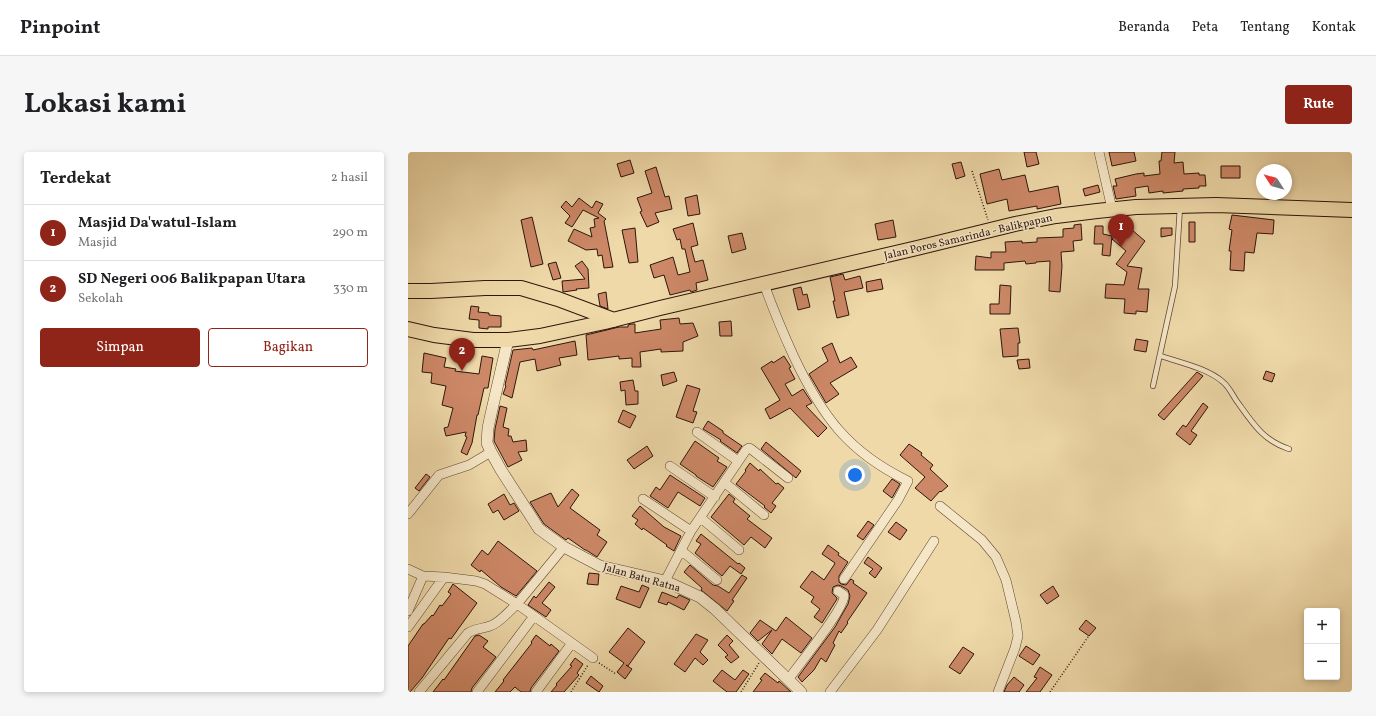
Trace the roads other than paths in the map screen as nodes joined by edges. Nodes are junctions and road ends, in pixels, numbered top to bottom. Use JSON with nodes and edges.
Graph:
{"nodes":[{"id":1,"x":1099,"y":152,"type":"edge"},
{"id":2,"x":1180,"y":206,"type":"junction"},
{"id":3,"x":1112,"y":209,"type":"junction"},
{"id":4,"x":1352,"y":210,"type":"edge"},
{"id":5,"x":764,"y":284,"type":"junction"},
{"id":6,"x":408,"y":291,"type":"edge"},
{"id":7,"x":614,"y":320,"type":"junction"},
{"id":8,"x":408,"y":329,"type":"edge"},
{"id":9,"x":508,"y":340,"type":"junction"},
{"id":10,"x":1160,"y":356,"type":"junction"},
{"id":11,"x":1153,"y":386,"type":"dead end"},
{"id":12,"x":697,"y":432,"type":"dead end"},
{"id":13,"x":1289,"y":449,"type":"dead end"},
{"id":14,"x":491,"y":452,"type":"junction"},
{"id":15,"x":738,"y":461,"type":"junction"},
{"id":16,"x":670,"y":466,"type":"dead end"},
{"id":17,"x":788,"y":478,"type":"dead end"},
{"id":18,"x":724,"y":482,"type":"junction"},
{"id":19,"x":715,"y":497,"type":"junction"},
{"id":20,"x":643,"y":499,"type":"dead end"},
{"id":21,"x":940,"y":506,"type":"dead end"},
{"id":22,"x":408,"y":514,"type":"edge"},
{"id":23,"x":764,"y":515,"type":"dead end"},
{"id":24,"x":701,"y":518,"type":"junction"},
{"id":25,"x":691,"y":531,"type":"junction"},
{"id":26,"x":934,"y":541,"type":"dead end"},
{"id":27,"x":564,"y":547,"type":"junction"},
{"id":28,"x":682,"y":550,"type":"junction"},
{"id":29,"x":740,"y":550,"type":"dead end"},
{"id":30,"x":408,"y":569,"type":"edge"},
{"id":31,"x":423,"y":576,"type":"junction"},
{"id":32,"x":444,"y":577,"type":"junction"},
{"id":33,"x":844,"y":579,"type":"dead end"},
{"id":34,"x":717,"y":580,"type":"dead end"},
{"id":35,"x":665,"y":581,"type":"junction"},
{"id":36,"x":838,"y":591,"type":"dead end"},
{"id":37,"x":518,"y":604,"type":"junction"},
{"id":38,"x":408,"y":611,"type":"edge"},
{"id":39,"x":534,"y":616,"type":"junction"},
{"id":40,"x":408,"y":627,"type":"edge"},
{"id":41,"x":572,"y":643,"type":"junction"},
{"id":42,"x":593,"y":658,"type":"road end"},
{"id":43,"x":788,"y":680,"type":"junction"},
{"id":44,"x":419,"y":692,"type":"edge"},
{"id":45,"x":477,"y":692,"type":"edge"},
{"id":46,"x":536,"y":692,"type":"edge"},
{"id":47,"x":801,"y":692,"type":"edge"},
{"id":48,"x":830,"y":692,"type":"edge"},
{"id":49,"x":998,"y":692,"type":"edge"}],
"edges":[{"from":1,"to":3,"type":"street"},
{"from":2,"to":3,"type":"highway","name":"Jalan Poros Samarinda - Balikpapan"},
{"from":2,"to":4,"type":"highway","name":"Jalan Poros Samarinda - Balikpapan"},
{"from":2,"to":10,"type":"lane"},
{"from":3,"to":5,"type":"highway","name":"Jalan Poros Samarinda - Balikpapan"},
{"from":5,"to":7,"type":"highway","name":"Jalan Poros Samarinda - Balikpapan"},
{"from":5,"to":33,"type":"street"},
{"from":6,"to":7,"type":"highway"},
{"from":7,"to":9,"type":"highway","name":"Jalan Poros Samarinda - Balikpapan"},
{"from":8,"to":9,"type":"highway","name":"Jalan Poros Samarinda - Balikpapan"},
{"from":9,"to":14,"type":"street","name":"Jalan Batu Ratna"},
{"from":10,"to":11,"type":"lane"},
{"from":10,"to":13,"type":"lane"},
{"from":12,"to":15,"type":"street"},
{"from":14,"to":22,"type":"street"},
{"from":14,"to":27,"type":"street","name":"Jalan Batu Ratna"},
{"from":15,"to":17,"type":"street"},
{"from":15,"to":18,"type":"street"},
{"from":16,"to":19,"type":"street"},
{"from":18,"to":19,"type":"street"},
{"from":18,"to":23,"type":"street"},
{"from":19,"to":24,"type":"street"},
{"from":20,"to":25,"type":"street"},
{"from":21,"to":49,"type":"street"},
{"from":24,"to":25,"type":"street"},
{"from":24,"to":29,"type":"street"},
{"from":25,"to":28,"type":"street"},
{"from":26,"to":48,"type":"street"},
{"from":27,"to":35,"type":"street","name":"Jalan Batu Ratna"},
{"from":27,"to":37,"type":"street"},
{"from":28,"to":34,"type":"street"},
{"from":28,"to":35,"type":"street"},
{"from":30,"to":31,"type":"street"},
{"from":31,"to":32,"type":"street"},
{"from":31,"to":38,"type":"street"},
{"from":32,"to":37,"type":"street"},
{"from":32,"to":40,"type":"street"},
{"from":35,"to":43,"type":"street","name":"Jalan Batu Ratna"},
{"from":36,"to":43,"type":"street"},
{"from":37,"to":39,"type":"street"},
{"from":37,"to":44,"type":"street"},
{"from":39,"to":41,"type":"street"},
{"from":39,"to":45,"type":"street"},
{"from":41,"to":42,"type":"street"},
{"from":41,"to":46,"type":"street"},
{"from":43,"to":47,"type":"street","name":"Jalan Batu Ratna"}]}
